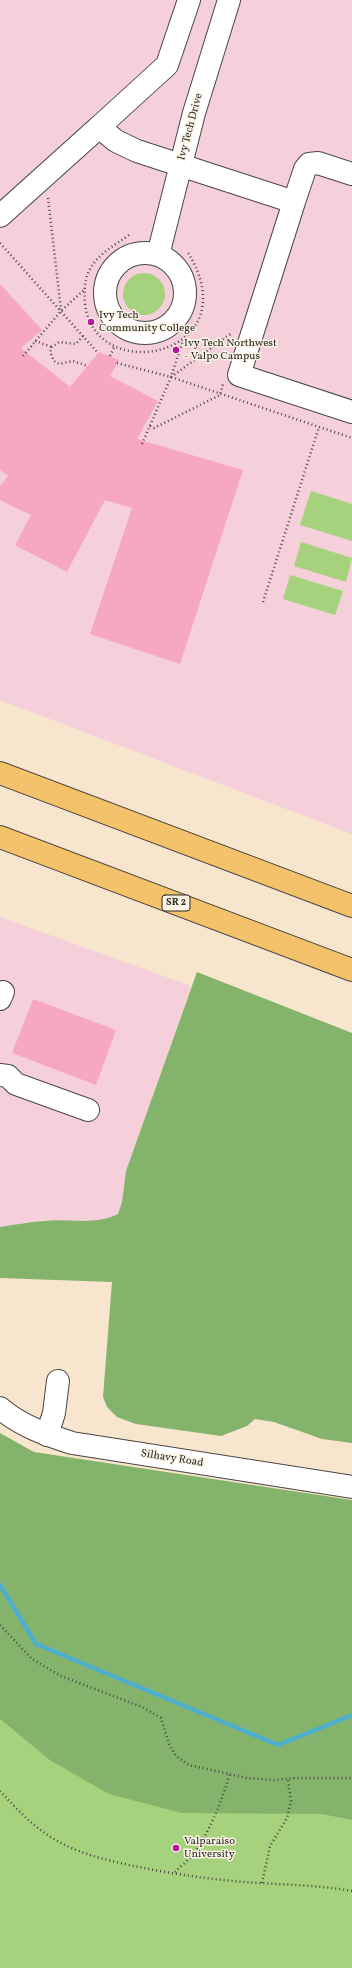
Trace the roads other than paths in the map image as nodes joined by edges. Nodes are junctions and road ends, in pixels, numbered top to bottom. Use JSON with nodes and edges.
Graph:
{"nodes":[{"id":1,"x":189,"y":0,"type":"edge"},
{"id":2,"x":229,"y":0,"type":"edge"},
{"id":3,"x":99,"y":127,"type":"junction"},
{"id":4,"x":181,"y":166,"type":"junction"},
{"id":5,"x":352,"y":174,"type":"edge"},
{"id":6,"x":294,"y":202,"type":"junction"},
{"id":7,"x":2,"y":211,"type":"edge"},
{"id":8,"x":158,"y":255,"type":"dead end"},
{"id":9,"x":352,"y":412,"type":"edge"},
{"id":10,"x":0,"y":773,"type":"edge"},
{"id":11,"x":0,"y":837,"type":"edge"},
{"id":12,"x":352,"y":906,"type":"edge"},
{"id":13,"x":352,"y":970,"type":"edge"},
{"id":14,"x":0,"y":1075,"type":"edge"},
{"id":15,"x":88,"y":1110,"type":"dead end"},
{"id":16,"x":58,"y":1381,"type":"dead end"},
{"id":17,"x":0,"y":1408,"type":"edge"},
{"id":18,"x":47,"y":1435,"type":"junction"},
{"id":19,"x":352,"y":1487,"type":"edge"}],
"edges":[{"from":1,"to":3,"type":"street"},
{"from":2,"to":4,"type":"street","name":"Ivy Tech Drive"},
{"from":3,"to":4,"type":"street"},
{"from":3,"to":7,"type":"street"},
{"from":4,"to":6,"type":"street"},
{"from":4,"to":8,"type":"street","name":"Ivy Tech Drive"},
{"from":5,"to":6,"type":"street"},
{"from":6,"to":9,"type":"street"},
{"from":10,"to":12,"type":"highway"},
{"from":11,"to":13,"type":"highway","number":"SR 2"},
{"from":14,"to":15,"type":"street"},
{"from":16,"to":18,"type":"street"},
{"from":17,"to":18,"type":"street","name":"Silhavy Road"},
{"from":18,"to":19,"type":"street","name":"Silhavy Road"}]}
